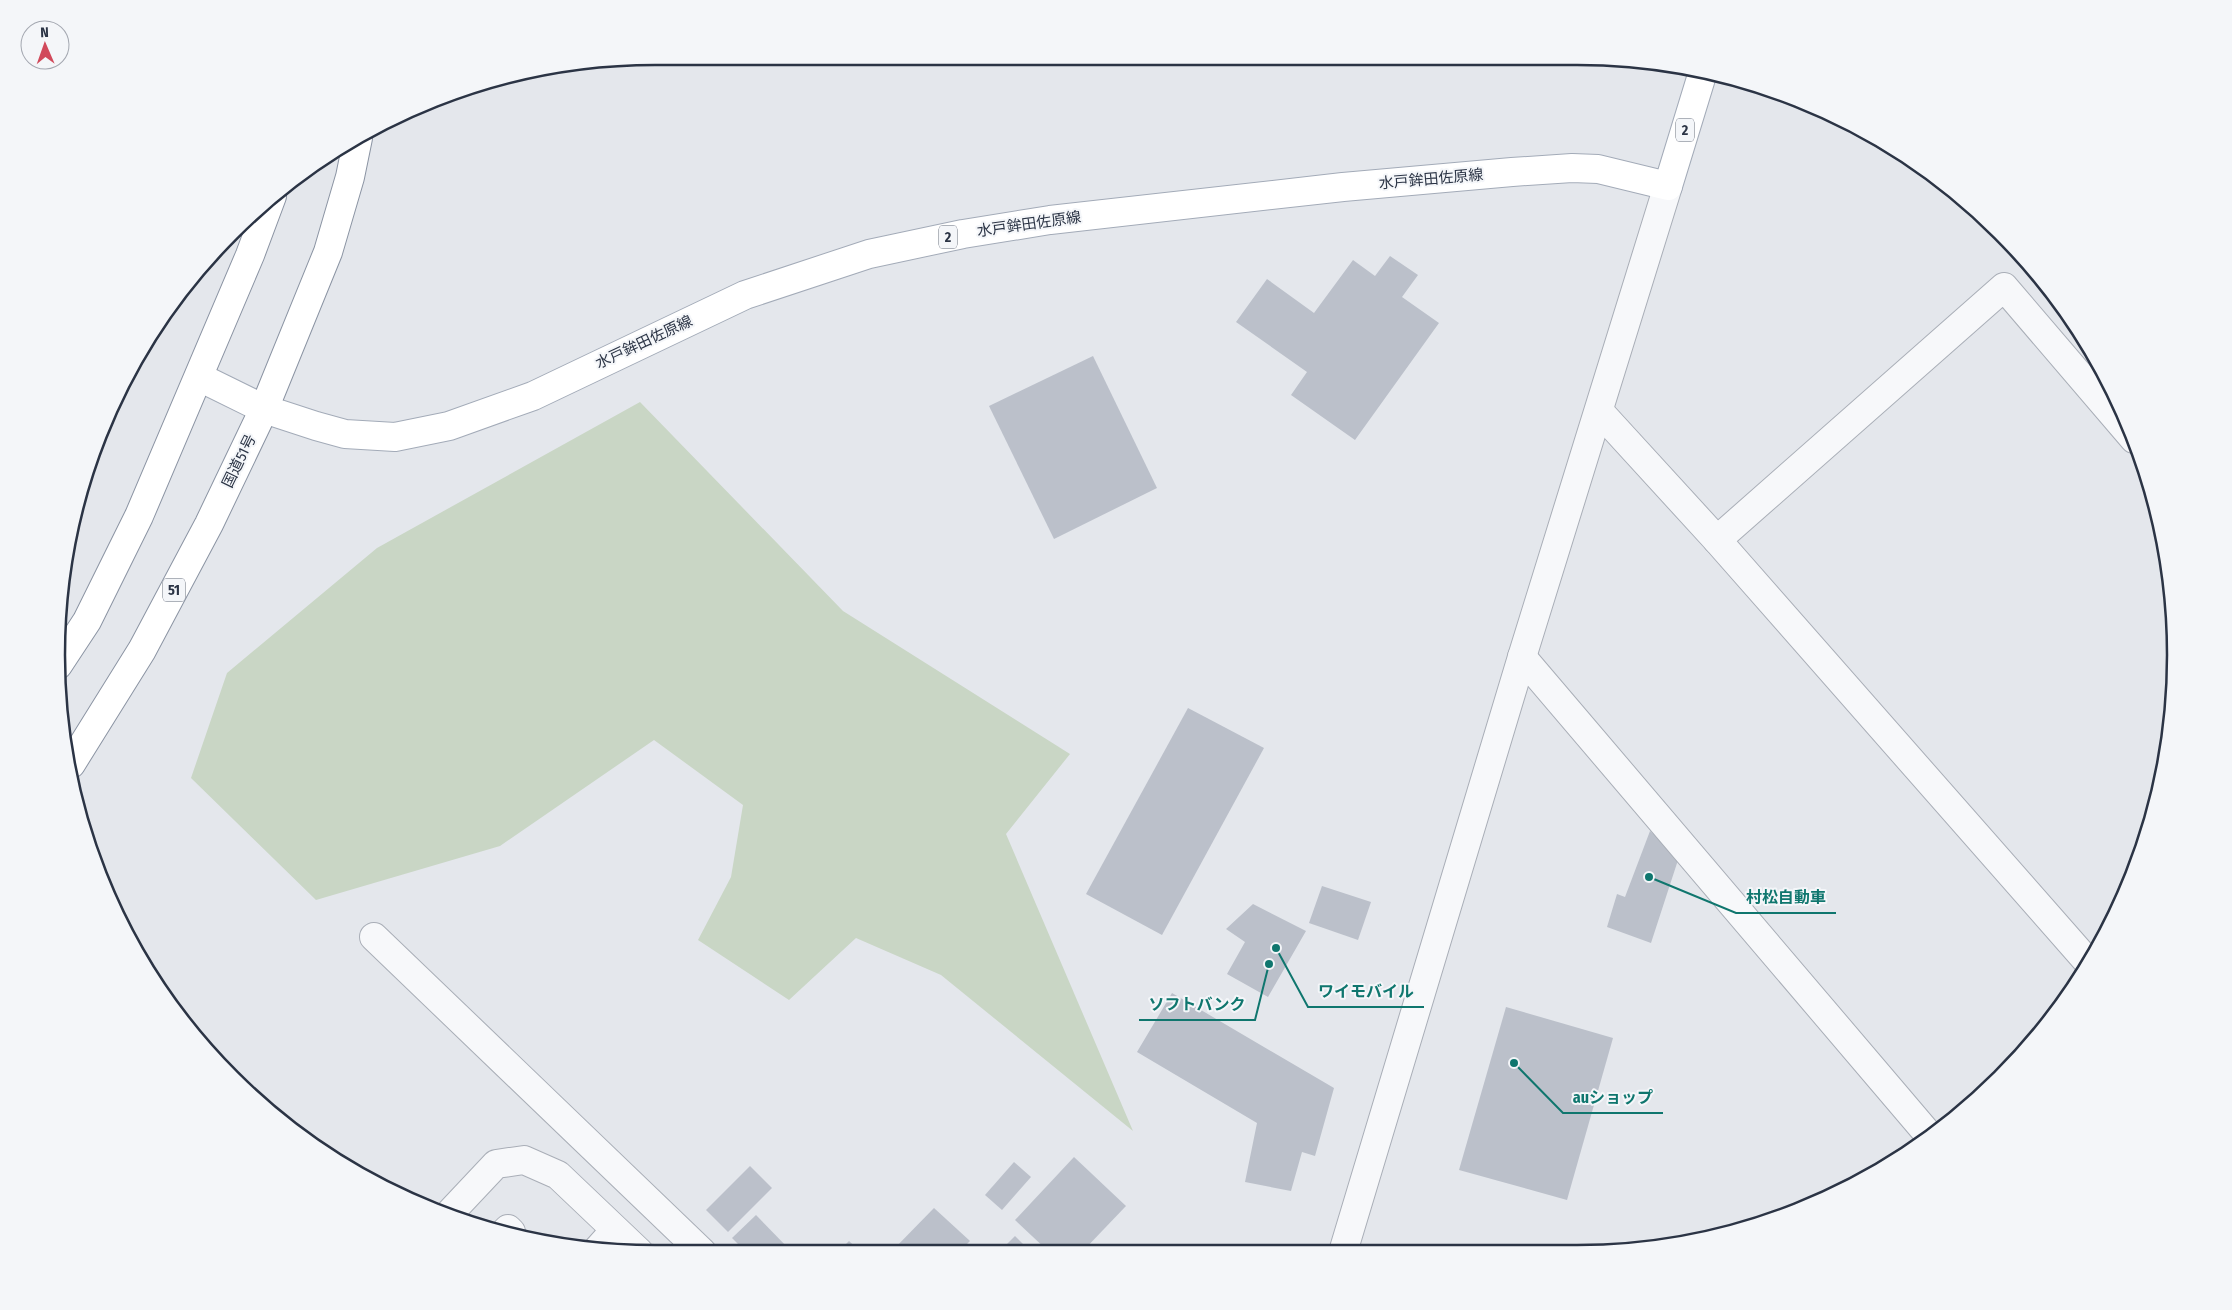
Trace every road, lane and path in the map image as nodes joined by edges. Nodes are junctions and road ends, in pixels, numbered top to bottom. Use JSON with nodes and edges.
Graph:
{"nodes":[{"id":1,"x":1701,"y":78,"type":"edge"},
{"id":2,"x":356,"y":146,"type":"edge"},
{"id":3,"x":1668,"y":186,"type":"junction"},
{"id":4,"x":267,"y":211,"type":"edge"},
{"id":5,"x":199,"y":377,"type":"junction"},
{"id":6,"x":264,"y":409,"type":"junction"},
{"id":7,"x":1599,"y":411,"type":"junction"},
{"id":8,"x":2118,"y":420,"type":"edge"},
{"id":9,"x":1717,"y":540,"type":"junction"},
{"id":10,"x":65,"y":654,"type":"edge"},
{"id":11,"x":1522,"y":658,"type":"junction"},
{"id":12,"x":74,"y":760,"type":"edge"},
{"id":13,"x":374,"y":937,"type":"dead end"},
{"id":14,"x":2084,"y":957,"type":"edge"},
{"id":15,"x":1925,"y":1131,"type":"edge"},
{"id":16,"x":453,"y":1209,"type":"edge"},
{"id":17,"x":606,"y":1239,"type":"edge"},
{"id":18,"x":619,"y":1244,"type":"edge"},
{"id":19,"x":695,"y":1245,"type":"edge"},
{"id":20,"x":1345,"y":1245,"type":"edge"}],
"edges":[{"from":1,"to":3,"type":"main road","number":"2"},
{"from":2,"to":6,"type":"main road","name":"国道51号","number":"51"},
{"from":3,"to":6,"type":"main road","name":"水戸鉾田佐原線","number":"2"},
{"from":3,"to":7,"type":"street"},
{"from":4,"to":5,"type":"main road"},
{"from":5,"to":6,"type":"main road","name":"水戸鉾田佐原線","number":"2"},
{"from":5,"to":10,"type":"main road"},
{"from":6,"to":12,"type":"main road","name":"国道51号","number":"51"},
{"from":7,"to":9,"type":"street"},
{"from":7,"to":11,"type":"street"},
{"from":8,"to":9,"type":"street"},
{"from":9,"to":14,"type":"street"},
{"from":11,"to":15,"type":"street"},
{"from":11,"to":20,"type":"street"},
{"from":13,"to":19,"type":"street"},
{"from":16,"to":17,"type":"street"},
{"from":17,"to":18,"type":"street"}]}
